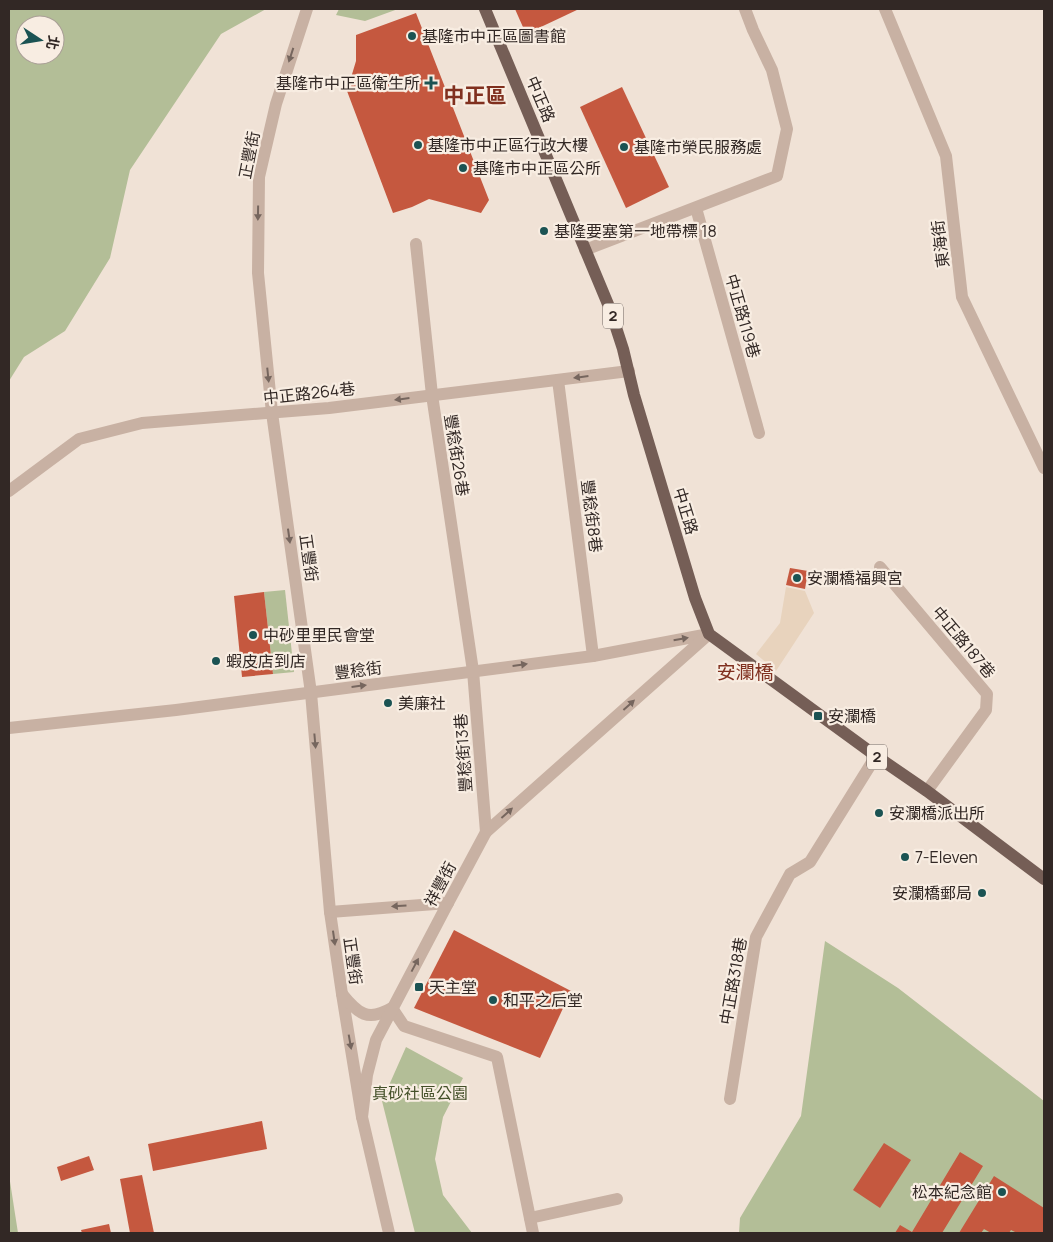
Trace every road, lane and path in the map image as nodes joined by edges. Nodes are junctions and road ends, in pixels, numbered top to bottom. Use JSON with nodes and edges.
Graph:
{"nodes":[{"id":1,"x":307,"y":9,"type":"edge"},
{"id":2,"x":485,"y":9,"type":"edge"},
{"id":3,"x":745,"y":9,"type":"edge"},
{"id":4,"x":885,"y":9,"type":"edge"},
{"id":5,"x":696,"y":208,"type":"junction"},
{"id":6,"x":416,"y":244,"type":"dead end"},
{"id":7,"x":585,"y":250,"type":"junction"},
{"id":8,"x":629,"y":370,"type":"junction"},
{"id":9,"x":558,"y":380,"type":"junction"},
{"id":10,"x":432,"y":395,"type":"junction"},
{"id":11,"x":272,"y":413,"type":"junction"},
{"id":12,"x":759,"y":433,"type":"dead end"},
{"id":13,"x":1044,"y":468,"type":"edge"},
{"id":14,"x":9,"y":491,"type":"edge"},
{"id":15,"x":880,"y":567,"type":"dead end"},
{"id":16,"x":709,"y":634,"type":"junction"},
{"id":17,"x":593,"y":656,"type":"junction"},
{"id":18,"x":473,"y":671,"type":"junction"},
{"id":19,"x":311,"y":693,"type":"junction"},
{"id":20,"x":9,"y":728,"type":"edge"},
{"id":21,"x":876,"y":756,"type":"junction"},
{"id":22,"x":927,"y":791,"type":"junction"},
{"id":23,"x":486,"y":832,"type":"junction"},
{"id":24,"x":1044,"y":879,"type":"edge"},
{"id":25,"x":448,"y":903,"type":"junction"},
{"id":26,"x":330,"y":912,"type":"junction"},
{"id":27,"x":342,"y":994,"type":"junction"},
{"id":28,"x":392,"y":1008,"type":"junction"},
{"id":29,"x":730,"y":1099,"type":"dead end"},
{"id":30,"x":362,"y":1117,"type":"junction"},
{"id":31,"x":617,"y":1199,"type":"dead end"},
{"id":32,"x":530,"y":1218,"type":"junction"},
{"id":33,"x":390,"y":1233,"type":"edge"},
{"id":34,"x":533,"y":1233,"type":"edge"}],
"edges":[{"from":1,"to":11,"type":"street","name":"正豐街","one_way":true},
{"from":2,"to":7,"type":"main road","name":"中正路","number":"2"},
{"from":3,"to":5,"type":"street"},
{"from":4,"to":13,"type":"street","name":"東海街"},
{"from":5,"to":7,"type":"street"},
{"from":5,"to":12,"type":"street","name":"中正路119巷"},
{"from":6,"to":10,"type":"street","name":"豐稔街26巷"},
{"from":7,"to":8,"type":"main road","name":"中正路","number":"2"},
{"from":8,"to":9,"type":"street","name":"中正路264巷","one_way":true},
{"from":8,"to":16,"type":"main road","name":"中正路","number":"2"},
{"from":9,"to":10,"type":"street","name":"中正路264巷"},
{"from":9,"to":17,"type":"street","name":"豐稔街8巷"},
{"from":10,"to":11,"type":"street","name":"中正路264巷","one_way":true},
{"from":10,"to":18,"type":"street","name":"豐稔街26巷"},
{"from":11,"to":14,"type":"street","name":"中正路264巷"},
{"from":11,"to":19,"type":"street","name":"正豐街","one_way":true},
{"from":15,"to":22,"type":"street","name":"中正路187巷"},
{"from":17,"to":16,"type":"street","name":"豐稔街","one_way":true},
{"from":16,"to":21,"type":"main road","number":"2"},
{"from":23,"to":16,"type":"street","name":"祥豐街","one_way":true},
{"from":18,"to":17,"type":"street","name":"豐稔街","one_way":true},
{"from":19,"to":18,"type":"street","name":"豐稔街","one_way":true},
{"from":18,"to":23,"type":"street","name":"豐稔街13巷"},
{"from":19,"to":20,"type":"street","name":"豐稔街"},
{"from":19,"to":26,"type":"street","name":"正豐街","one_way":true},
{"from":21,"to":22,"type":"main road","number":"2"},
{"from":21,"to":29,"type":"street","name":"中正路318巷"},
{"from":22,"to":24,"type":"main road","number":"2"},
{"from":23,"to":25,"type":"street","name":"祥豐街"},
{"from":25,"to":26,"type":"street","one_way":true},
{"from":28,"to":25,"type":"street","name":"祥豐街","one_way":true},
{"from":26,"to":27,"type":"street","name":"正豐街","one_way":true},
{"from":27,"to":28,"type":"street"},
{"from":27,"to":30,"type":"street","name":"正豐街","one_way":true},
{"from":28,"to":30,"type":"street","name":"祥豐街"},
{"from":28,"to":32,"type":"street"},
{"from":30,"to":33,"type":"street","name":"祥豐街"},
{"from":31,"to":32,"type":"street"},
{"from":32,"to":34,"type":"street"}]}
